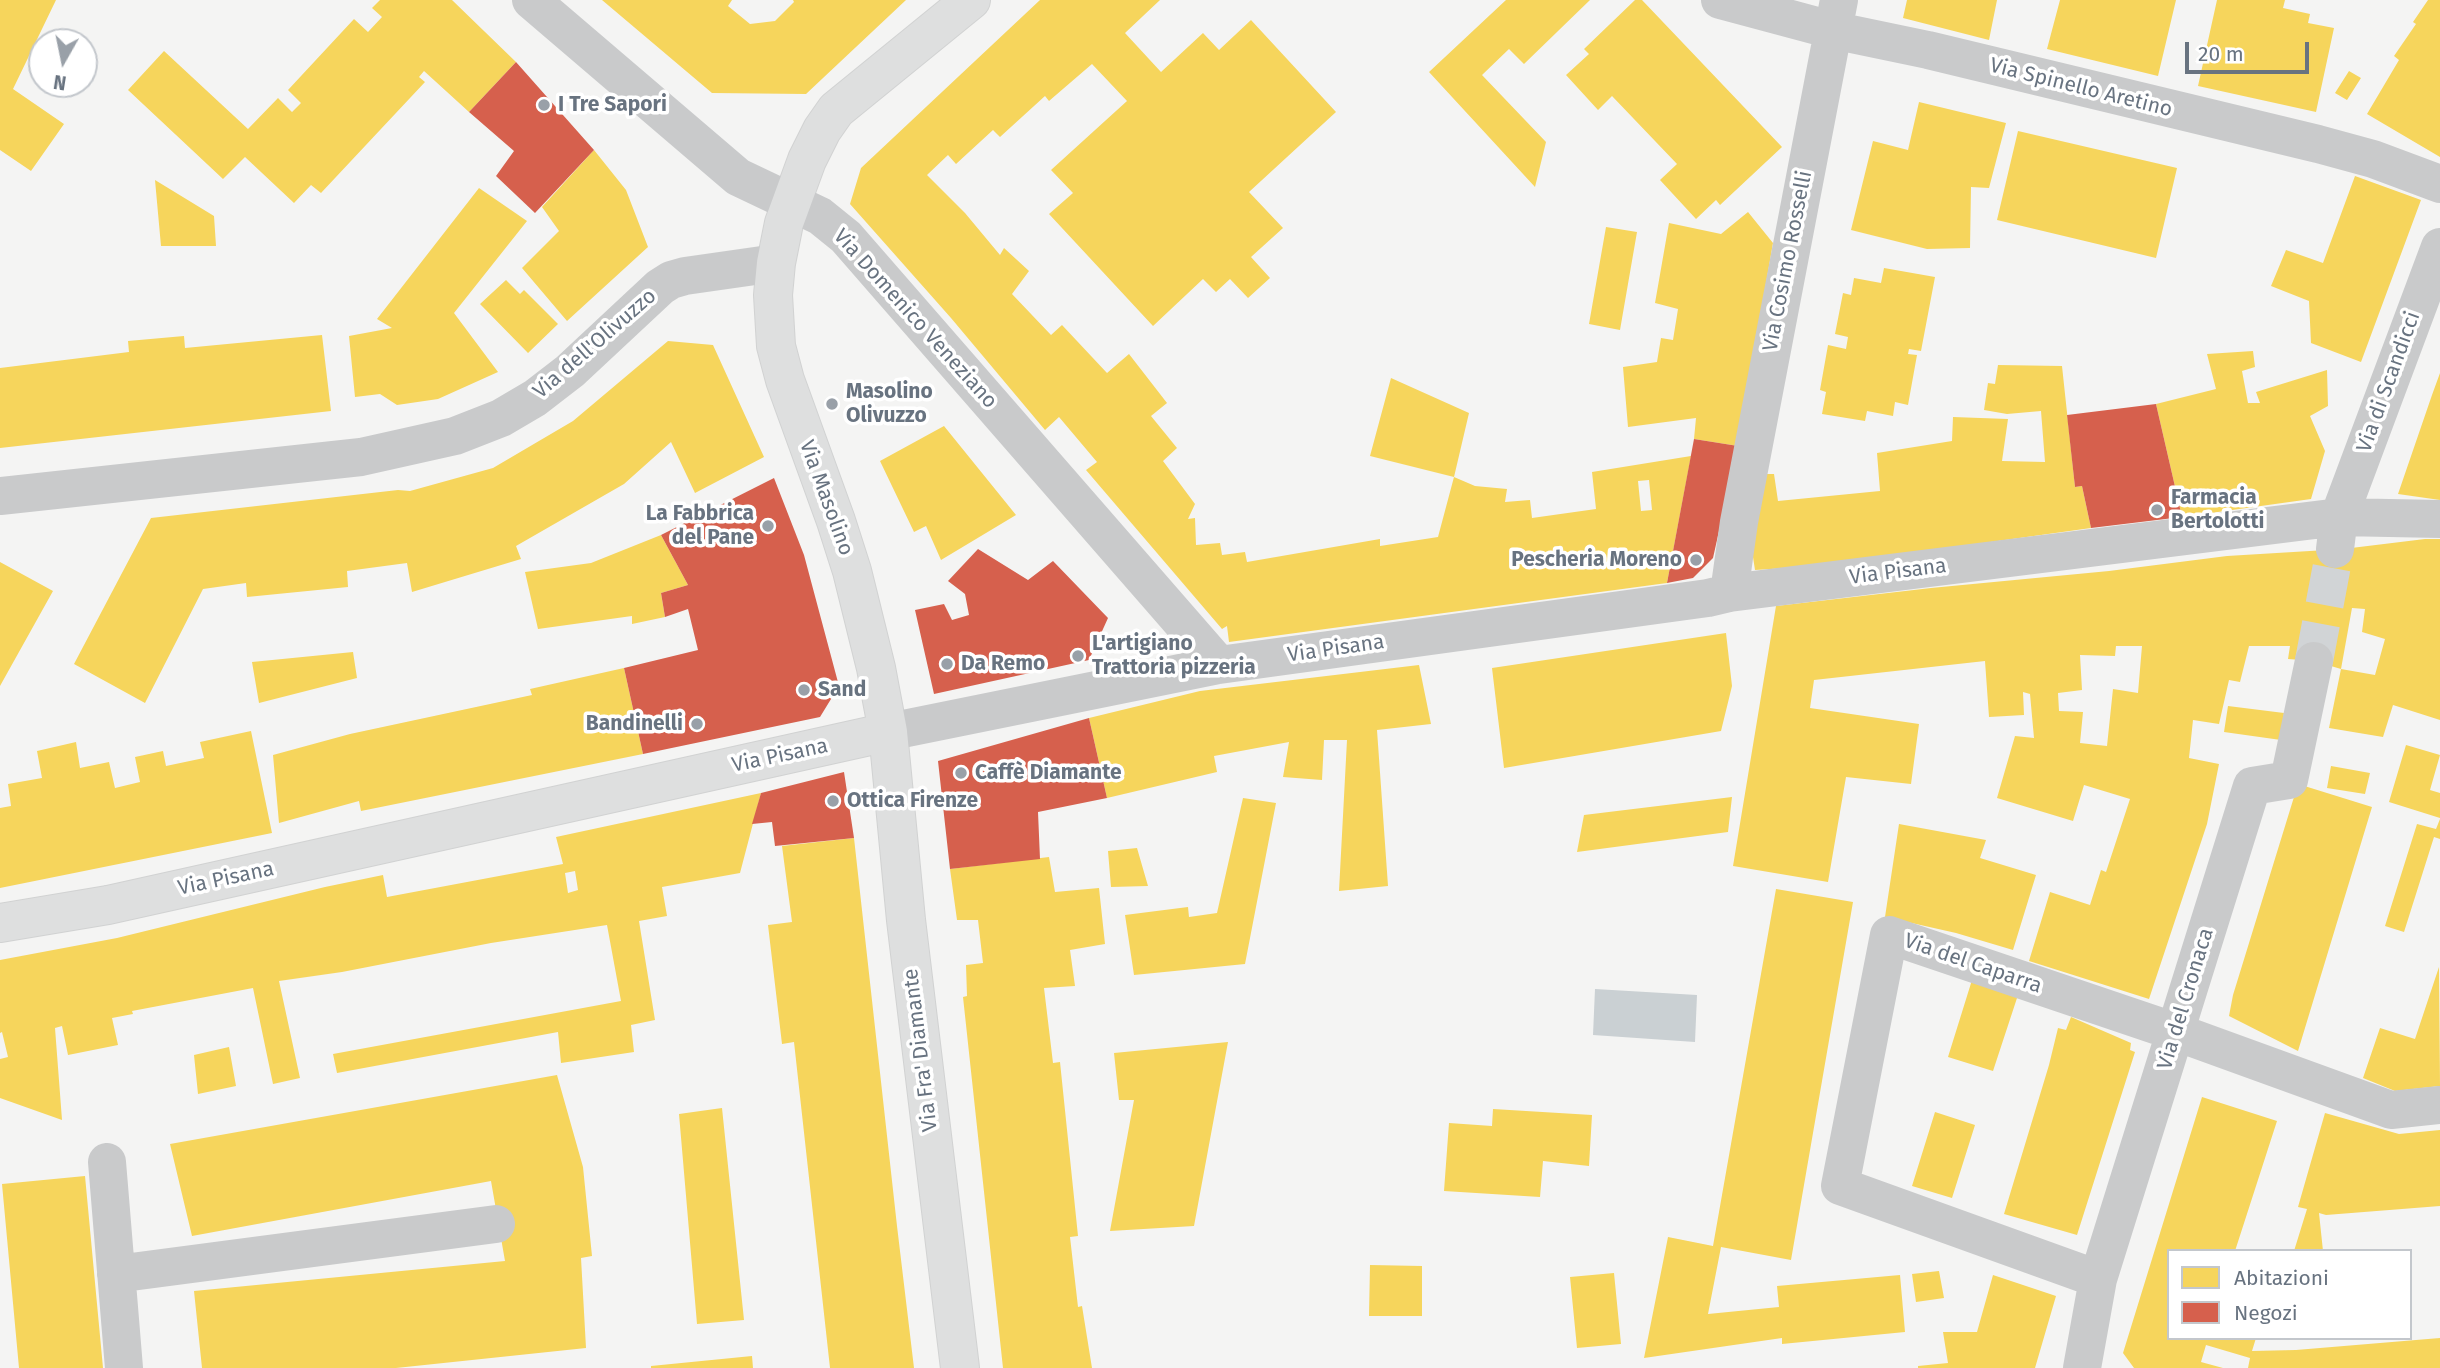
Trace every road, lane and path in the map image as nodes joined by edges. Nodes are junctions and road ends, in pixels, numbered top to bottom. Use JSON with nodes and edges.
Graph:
{"nodes":[{"id":1,"x":531,"y":0,"type":"edge"},
{"id":2,"x":971,"y":0,"type":"edge"},
{"id":3,"x":1720,"y":0,"type":"edge"},
{"id":4,"x":1835,"y":15,"type":"edge"},
{"id":5,"x":2440,"y":184,"type":"edge"},
{"id":6,"x":790,"y":201,"type":"junction"},
{"id":7,"x":2440,"y":247,"type":"edge"},
{"id":8,"x":776,"y":263,"type":"junction"},
{"id":9,"x":0,"y":496,"type":"edge"},
{"id":10,"x":2440,"y":519,"type":"edge"},
{"id":11,"x":2337,"y":533,"type":"junction"},
{"id":12,"x":1729,"y":593,"type":"junction"},
{"id":13,"x":2315,"y":661,"type":"tunnel mouth"},
{"id":14,"x":1219,"y":665,"type":"junction"},
{"id":15,"x":888,"y":732,"type":"junction"},
{"id":16,"x":0,"y":923,"type":"edge"},
{"id":17,"x":2176,"y":1032,"type":"junction"},
{"id":18,"x":2440,"y":1105,"type":"edge"},
{"id":19,"x":107,"y":1163,"type":"dead end"},
{"id":20,"x":496,"y":1223,"type":"dead end"},
{"id":21,"x":116,"y":1274,"type":"junction"},
{"id":22,"x":2098,"y":1279,"type":"junction"},
{"id":23,"x":124,"y":1368,"type":"edge"},
{"id":24,"x":960,"y":1368,"type":"edge"},
{"id":25,"x":2082,"y":1368,"type":"edge"}],
"edges":[{"from":1,"to":6,"type":"street","name":"Via Domenico Veneziano"},
{"from":2,"to":6,"type":"street"},
{"from":3,"to":4,"type":"street","name":"Via Spinello Aretino"},
{"from":4,"to":5,"type":"street","name":"Via Spinello Aretino"},
{"from":4,"to":12,"type":"street","name":"Via Cosimo Rosselli"},
{"from":6,"to":8,"type":"street"},
{"from":6,"to":14,"type":"street","name":"Via Domenico Veneziano"},
{"from":7,"to":11,"type":"street","name":"Via di Scandicci"},
{"from":8,"to":9,"type":"street","name":"Via dell'Olivuzzo"},
{"from":8,"to":15,"type":"street","name":"Via Masolino"},
{"from":10,"to":11,"type":"street","name":"Via Pisana"},
{"from":11,"to":12,"type":"street","name":"Via Pisana"},
{"from":12,"to":14,"type":"street","name":"Via Pisana"},
{"from":13,"to":17,"type":"street","name":"Via del Cronaca"},
{"from":14,"to":15,"type":"street","name":"Via Pisana"},
{"from":15,"to":16,"type":"street","name":"Via Pisana"},
{"from":15,"to":24,"type":"street","name":"Via Fra' Diamante"},
{"from":17,"to":18,"type":"street","name":"Via del Caparra"},
{"from":17,"to":22,"type":"street","name":"Via del Cronaca"},
{"from":17,"to":22,"type":"street","name":"Via del Caparra"},
{"from":19,"to":21,"type":"street"},
{"from":20,"to":21,"type":"street"},
{"from":21,"to":23,"type":"street"},
{"from":22,"to":25,"type":"street","name":"Via del Cronaca"}]}
